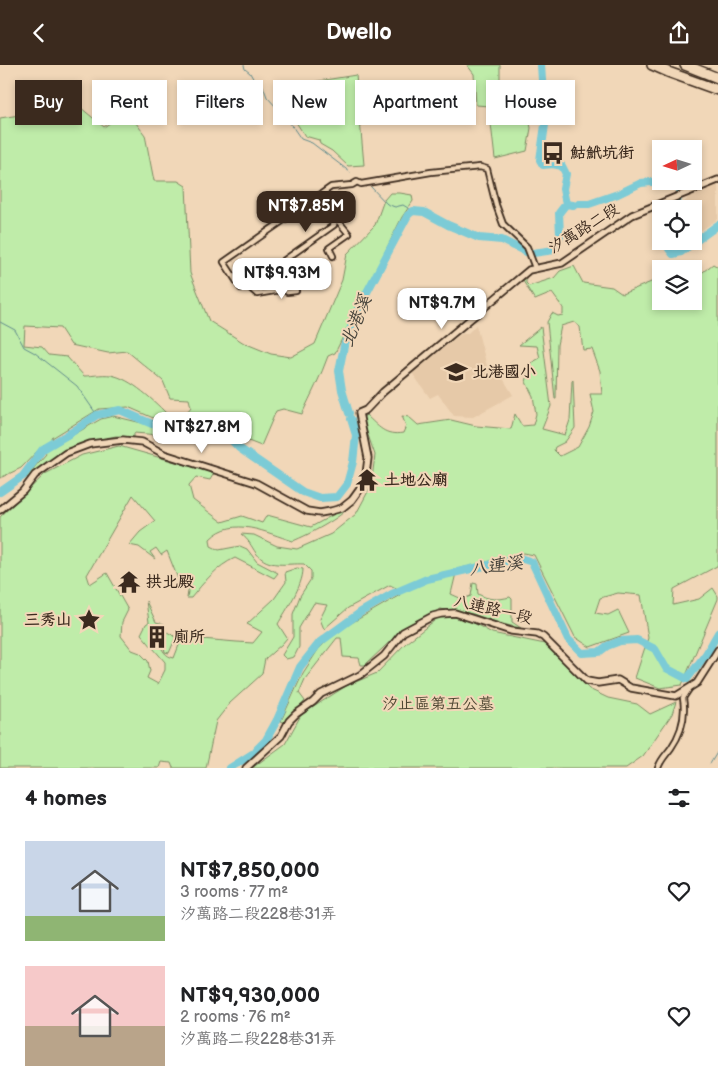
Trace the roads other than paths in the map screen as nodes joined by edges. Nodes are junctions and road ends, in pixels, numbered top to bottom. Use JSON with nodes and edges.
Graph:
{"nodes":[{"id":1,"x":652,"y":65,"type":"edge"},
{"id":2,"x":685,"y":65,"type":"edge"},
{"id":3,"x":718,"y":77,"type":"edge"},
{"id":4,"x":718,"y":90,"type":"edge"},
{"id":5,"x":718,"y":180,"type":"edge"},
{"id":6,"x":314,"y":199,"type":"junction"},
{"id":7,"x":335,"y":219,"type":"junction"},
{"id":8,"x":333,"y":256,"type":"dead end"},
{"id":9,"x":535,"y":268,"type":"junction"},
{"id":10,"x":282,"y":283,"type":"junction"},
{"id":11,"x":296,"y":291,"type":"dead end"},
{"id":12,"x":0,"y":511,"type":"edge"},
{"id":13,"x":718,"y":650,"type":"edge"},
{"id":14,"x":691,"y":686,"type":"junction"},
{"id":15,"x":246,"y":768,"type":"edge"},
{"id":16,"x":658,"y":768,"type":"edge"}],
"edges":[{"from":1,"to":4,"type":"highway"},
{"from":2,"to":3,"type":"highway"},
{"from":5,"to":9,"type":"street","name":"汐萬路二段"},
{"from":6,"to":7,"type":"street"},
{"from":6,"to":9,"type":"street"},
{"from":6,"to":10,"type":"street"},
{"from":7,"to":8,"type":"street"},
{"from":7,"to":10,"type":"street"},
{"from":9,"to":12,"type":"street","name":"汐萬路二段"},
{"from":10,"to":11,"type":"street"},
{"from":13,"to":14,"type":"street","name":"八連路一段"},
{"from":14,"to":15,"type":"street","name":"八連路一段"},
{"from":14,"to":16,"type":"street"}]}
